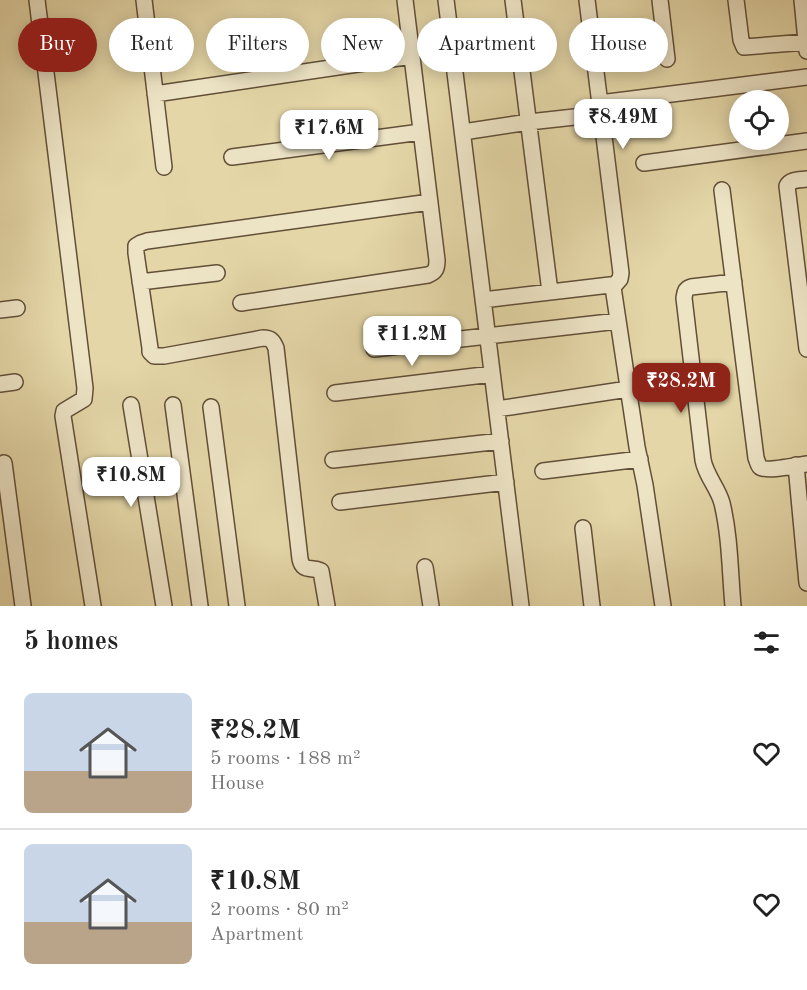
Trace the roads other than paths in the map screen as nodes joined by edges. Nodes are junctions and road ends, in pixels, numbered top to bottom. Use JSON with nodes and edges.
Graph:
{"nodes":[{"id":1,"x":37,"y":0,"type":"edge"},
{"id":2,"x":144,"y":0,"type":"edge"},
{"id":3,"x":405,"y":0,"type":"edge"},
{"id":4,"x":446,"y":0,"type":"edge"},
{"id":5,"x":513,"y":0,"type":"edge"},
{"id":6,"x":587,"y":0,"type":"edge"},
{"id":7,"x":660,"y":0,"type":"edge"},
{"id":8,"x":736,"y":0,"type":"edge"},
{"id":9,"x":802,"y":0,"type":"edge"},
{"id":10,"x":662,"y":18,"type":"edge"},
{"id":11,"x":807,"y":42,"type":"edge"},
{"id":12,"x":807,"y":51,"type":"edge"},
{"id":13,"x":412,"y":56,"type":"junction"},
{"id":14,"x":807,"y":78,"type":"edge"},
{"id":15,"x":155,"y":94,"type":"junction"},
{"id":16,"x":601,"y":108,"type":"junction"},
{"id":17,"x":529,"y":122,"type":"junction"},
{"id":18,"x":421,"y":132,"type":"junction"},
{"id":19,"x":463,"y":132,"type":"junction"},
{"id":20,"x":807,"y":141,"type":"edge"},
{"id":21,"x":232,"y":157,"type":"dead end"},
{"id":22,"x":644,"y":163,"type":"dead end"},
{"id":23,"x":164,"y":167,"type":"dead end"},
{"id":24,"x":807,"y":178,"type":"edge"},
{"id":25,"x":722,"y":190,"type":"dead end"},
{"id":26,"x":430,"y":202,"type":"junction"},
{"id":27,"x":217,"y":273,"type":"dead end"},
{"id":28,"x":140,"y":282,"type":"junction"},
{"id":29,"x":734,"y":282,"type":"junction"},
{"id":30,"x":613,"y":287,"type":"junction"},
{"id":31,"x":550,"y":292,"type":"junction"},
{"id":32,"x":483,"y":300,"type":"junction"},
{"id":33,"x":241,"y":303,"type":"dead end"},
{"id":34,"x":17,"y":309,"type":"dead end"},
{"id":35,"x":0,"y":310,"type":"edge"},
{"id":36,"x":618,"y":321,"type":"junction"},
{"id":37,"x":488,"y":337,"type":"junction"},
{"id":38,"x":374,"y":349,"type":"dead end"},
{"id":39,"x":807,"y":349,"type":"edge"},
{"id":40,"x":492,"y":374,"type":"junction"},
{"id":41,"x":628,"y":389,"type":"junction"},
{"id":42,"x":335,"y":393,"type":"dead end"},
{"id":43,"x":131,"y":405,"type":"dead end"},
{"id":44,"x":173,"y":405,"type":"dead end"},
{"id":45,"x":211,"y":407,"type":"dead end"},
{"id":46,"x":497,"y":409,"type":"junction"},
{"id":47,"x":501,"y":441,"type":"junction"},
{"id":48,"x":640,"y":459,"type":"junction"},
{"id":49,"x":333,"y":460,"type":"dead end"},
{"id":50,"x":4,"y":463,"type":"dead end"},
{"id":51,"x":802,"y":465,"type":"edge"},
{"id":52,"x":543,"y":471,"type":"dead end"},
{"id":53,"x":506,"y":482,"type":"junction"},
{"id":54,"x":340,"y":502,"type":"dead end"},
{"id":55,"x":583,"y":528,"type":"dead end"},
{"id":56,"x":425,"y":567,"type":"dead end"},
{"id":57,"x":807,"y":583,"type":"edge"},
{"id":58,"x":23,"y":606,"type":"edge"},
{"id":59,"x":93,"y":606,"type":"edge"},
{"id":60,"x":164,"y":606,"type":"edge"},
{"id":61,"x":200,"y":606,"type":"edge"},
{"id":62,"x":237,"y":606,"type":"edge"},
{"id":63,"x":327,"y":606,"type":"edge"},
{"id":64,"x":431,"y":606,"type":"edge"},
{"id":65,"x":521,"y":606,"type":"edge"},
{"id":66,"x":592,"y":606,"type":"edge"},
{"id":67,"x":663,"y":606,"type":"edge"},
{"id":68,"x":733,"y":606,"type":"edge"}],
"edges":[{"from":1,"to":59,"type":"street"},
{"from":2,"to":15,"type":"street"},
{"from":3,"to":13,"type":"street"},
{"from":4,"to":19,"type":"street"},
{"from":5,"to":17,"type":"street"},
{"from":6,"to":16,"type":"street"},
{"from":7,"to":10,"type":"street"},
{"from":8,"to":11,"type":"street"},
{"from":9,"to":11,"type":"street"},
{"from":11,"to":12,"type":"street"},
{"from":13,"to":15,"type":"street"},
{"from":13,"to":18,"type":"street"},
{"from":14,"to":16,"type":"street"},
{"from":15,"to":23,"type":"street"},
{"from":16,"to":17,"type":"street"},
{"from":16,"to":30,"type":"street"},
{"from":17,"to":19,"type":"street"},
{"from":17,"to":31,"type":"street"},
{"from":18,"to":21,"type":"street"},
{"from":18,"to":26,"type":"street"},
{"from":19,"to":32,"type":"street"},
{"from":20,"to":22,"type":"street"},
{"from":24,"to":39,"type":"street"},
{"from":25,"to":29,"type":"street"},
{"from":26,"to":28,"type":"street"},
{"from":26,"to":33,"type":"street"},
{"from":27,"to":28,"type":"street"},
{"from":28,"to":63,"type":"street"},
{"from":29,"to":51,"type":"street"},
{"from":29,"to":68,"type":"street"},
{"from":30,"to":31,"type":"street"},
{"from":30,"to":36,"type":"street"},
{"from":31,"to":32,"type":"street"},
{"from":32,"to":37,"type":"street"},
{"from":34,"to":35,"type":"street"},
{"from":36,"to":37,"type":"street"},
{"from":36,"to":41,"type":"street"},
{"from":37,"to":38,"type":"street"},
{"from":37,"to":40,"type":"street"},
{"from":40,"to":42,"type":"street"},
{"from":40,"to":46,"type":"street"},
{"from":41,"to":46,"type":"street"},
{"from":41,"to":48,"type":"street"},
{"from":43,"to":60,"type":"street"},
{"from":44,"to":61,"type":"street"},
{"from":45,"to":62,"type":"street"},
{"from":46,"to":47,"type":"street"},
{"from":47,"to":49,"type":"street"},
{"from":47,"to":53,"type":"street"},
{"from":48,"to":52,"type":"street"},
{"from":48,"to":67,"type":"street"},
{"from":50,"to":58,"type":"street"},
{"from":51,"to":57,"type":"street"},
{"from":53,"to":54,"type":"street"},
{"from":53,"to":65,"type":"street"},
{"from":55,"to":66,"type":"street"},
{"from":56,"to":64,"type":"street"}]}
